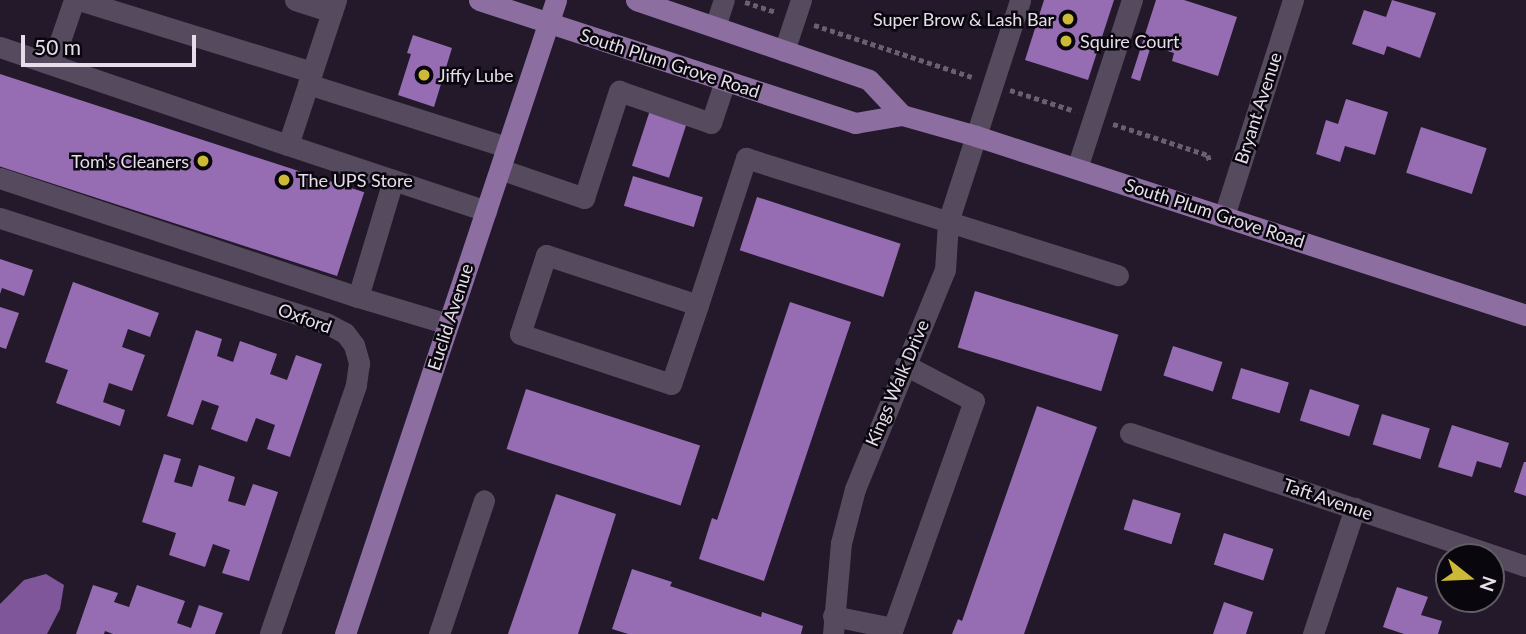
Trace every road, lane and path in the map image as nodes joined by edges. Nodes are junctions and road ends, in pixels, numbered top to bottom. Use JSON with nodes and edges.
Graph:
{"nodes":[{"id":1,"x":76,"y":0,"type":"edge"},
{"id":2,"x":295,"y":0,"type":"edge"},
{"id":3,"x":480,"y":0,"type":"edge"},
{"id":4,"x":556,"y":0,"type":"edge"},
{"id":5,"x":636,"y":0,"type":"edge"},
{"id":6,"x":724,"y":0,"type":"edge"},
{"id":7,"x":800,"y":0,"type":"edge"},
{"id":8,"x":1020,"y":0,"type":"edge"},
{"id":9,"x":1132,"y":0,"type":"edge"},
{"id":10,"x":1293,"y":0,"type":"edge"},
{"id":11,"x":334,"y":6,"type":"edge"},
{"id":12,"x":549,"y":23,"type":"junction"},
{"id":13,"x":715,"y":27,"type":"junction"},
{"id":14,"x":0,"y":47,"type":"edge"},
{"id":15,"x":784,"y":51,"type":"junction"},
{"id":16,"x":52,"y":64,"type":"junction"},
{"id":17,"x":310,"y":78,"type":"junction"},
{"id":18,"x":724,"y":81,"type":"junction"},
{"id":19,"x":902,"y":115,"type":"junction"},
{"id":20,"x":976,"y":136,"type":"junction"},
{"id":21,"x":288,"y":145,"type":"junction"},
{"id":22,"x":507,"y":147,"type":"junction"},
{"id":23,"x":500,"y":169,"type":"junction"},
{"id":24,"x":1077,"y":169,"type":"junction"},
{"id":25,"x":0,"y":178,"type":"edge"},
{"id":26,"x":393,"y":180,"type":"junction"},
{"id":27,"x":486,"y":211,"type":"junction"},
{"id":28,"x":1224,"y":216,"type":"junction"},
{"id":29,"x":0,"y":218,"type":"edge"},
{"id":30,"x":948,"y":222,"type":"junction"},
{"id":31,"x":1118,"y":275,"type":"dead end"},
{"id":32,"x":358,"y":297,"type":"junction"},
{"id":33,"x":698,"y":305,"type":"junction"},
{"id":34,"x":1526,"y":315,"type":"edge"},
{"id":35,"x":448,"y":324,"type":"junction"},
{"id":36,"x":905,"y":365,"type":"junction"},
{"id":37,"x":1130,"y":433,"type":"dead end"},
{"id":38,"x":484,"y":500,"type":"dead end"},
{"id":39,"x":1355,"y":508,"type":"junction"},
{"id":40,"x":1526,"y":566,"type":"edge"},
{"id":41,"x":833,"y":625,"type":"edge"},
{"id":42,"x":270,"y":634,"type":"edge"},
{"id":43,"x":345,"y":634,"type":"edge"},
{"id":44,"x":439,"y":634,"type":"edge"},
{"id":45,"x":1313,"y":634,"type":"edge"}],
"edges":[{"from":1,"to":16,"type":"street"},
{"from":1,"to":17,"type":"street"},
{"from":2,"to":11,"type":"street"},
{"from":3,"to":12,"type":"main road","name":"South Plum Grove Road"},
{"from":4,"to":12,"type":"main road","name":"Euclid Avenue"},
{"from":5,"to":13,"type":"main road"},
{"from":6,"to":13,"type":"street"},
{"from":7,"to":15,"type":"street"},
{"from":8,"to":20,"type":"street","name":"Kings Walk Drive"},
{"from":9,"to":24,"type":"street"},
{"from":10,"to":28,"type":"street","name":"Bryant Avenue"},
{"from":11,"to":17,"type":"street"},
{"from":12,"to":18,"type":"main road","name":"South Plum Grove Road"},
{"from":12,"to":22,"type":"main road","name":"Euclid Avenue"},
{"from":13,"to":15,"type":"main road"},
{"from":14,"to":16,"type":"street"},
{"from":15,"to":19,"type":"main road"},
{"from":16,"to":21,"type":"street"},
{"from":17,"to":21,"type":"street"},
{"from":17,"to":22,"type":"street"},
{"from":18,"to":19,"type":"main road","name":"South Plum Grove Road"},
{"from":18,"to":23,"type":"street"},
{"from":19,"to":20,"type":"main road","name":"South Plum Grove Road"},
{"from":20,"to":24,"type":"main road","name":"South Plum Grove Road"},
{"from":20,"to":30,"type":"street","name":"Kings Walk Drive"},
{"from":21,"to":26,"type":"street"},
{"from":22,"to":23,"type":"main road","name":"Euclid Avenue"},
{"from":23,"to":27,"type":"main road","name":"Euclid Avenue"},
{"from":24,"to":28,"type":"main road","name":"South Plum Grove Road"},
{"from":25,"to":32,"type":"street"},
{"from":26,"to":27,"type":"street"},
{"from":26,"to":32,"type":"street"},
{"from":27,"to":35,"type":"main road","name":"Euclid Avenue"},
{"from":28,"to":34,"type":"main road","name":"South Plum Grove Road"},
{"from":29,"to":42,"type":"street","name":"Oxford"},
{"from":30,"to":31,"type":"street"},
{"from":30,"to":33,"type":"street"},
{"from":30,"to":36,"type":"street","name":"Kings Walk Drive"},
{"from":32,"to":35,"type":"street"},
{"from":33,"to":33,"type":"street"},
{"from":35,"to":43,"type":"main road","name":"Euclid Avenue"},
{"from":36,"to":41,"type":"street","name":"Kings Walk Drive"},
{"from":36,"to":41,"type":"street"},
{"from":37,"to":39,"type":"street","name":"Taft Avenue"},
{"from":38,"to":44,"type":"street"},
{"from":39,"to":40,"type":"street","name":"Taft Avenue"},
{"from":39,"to":45,"type":"street"}]}
